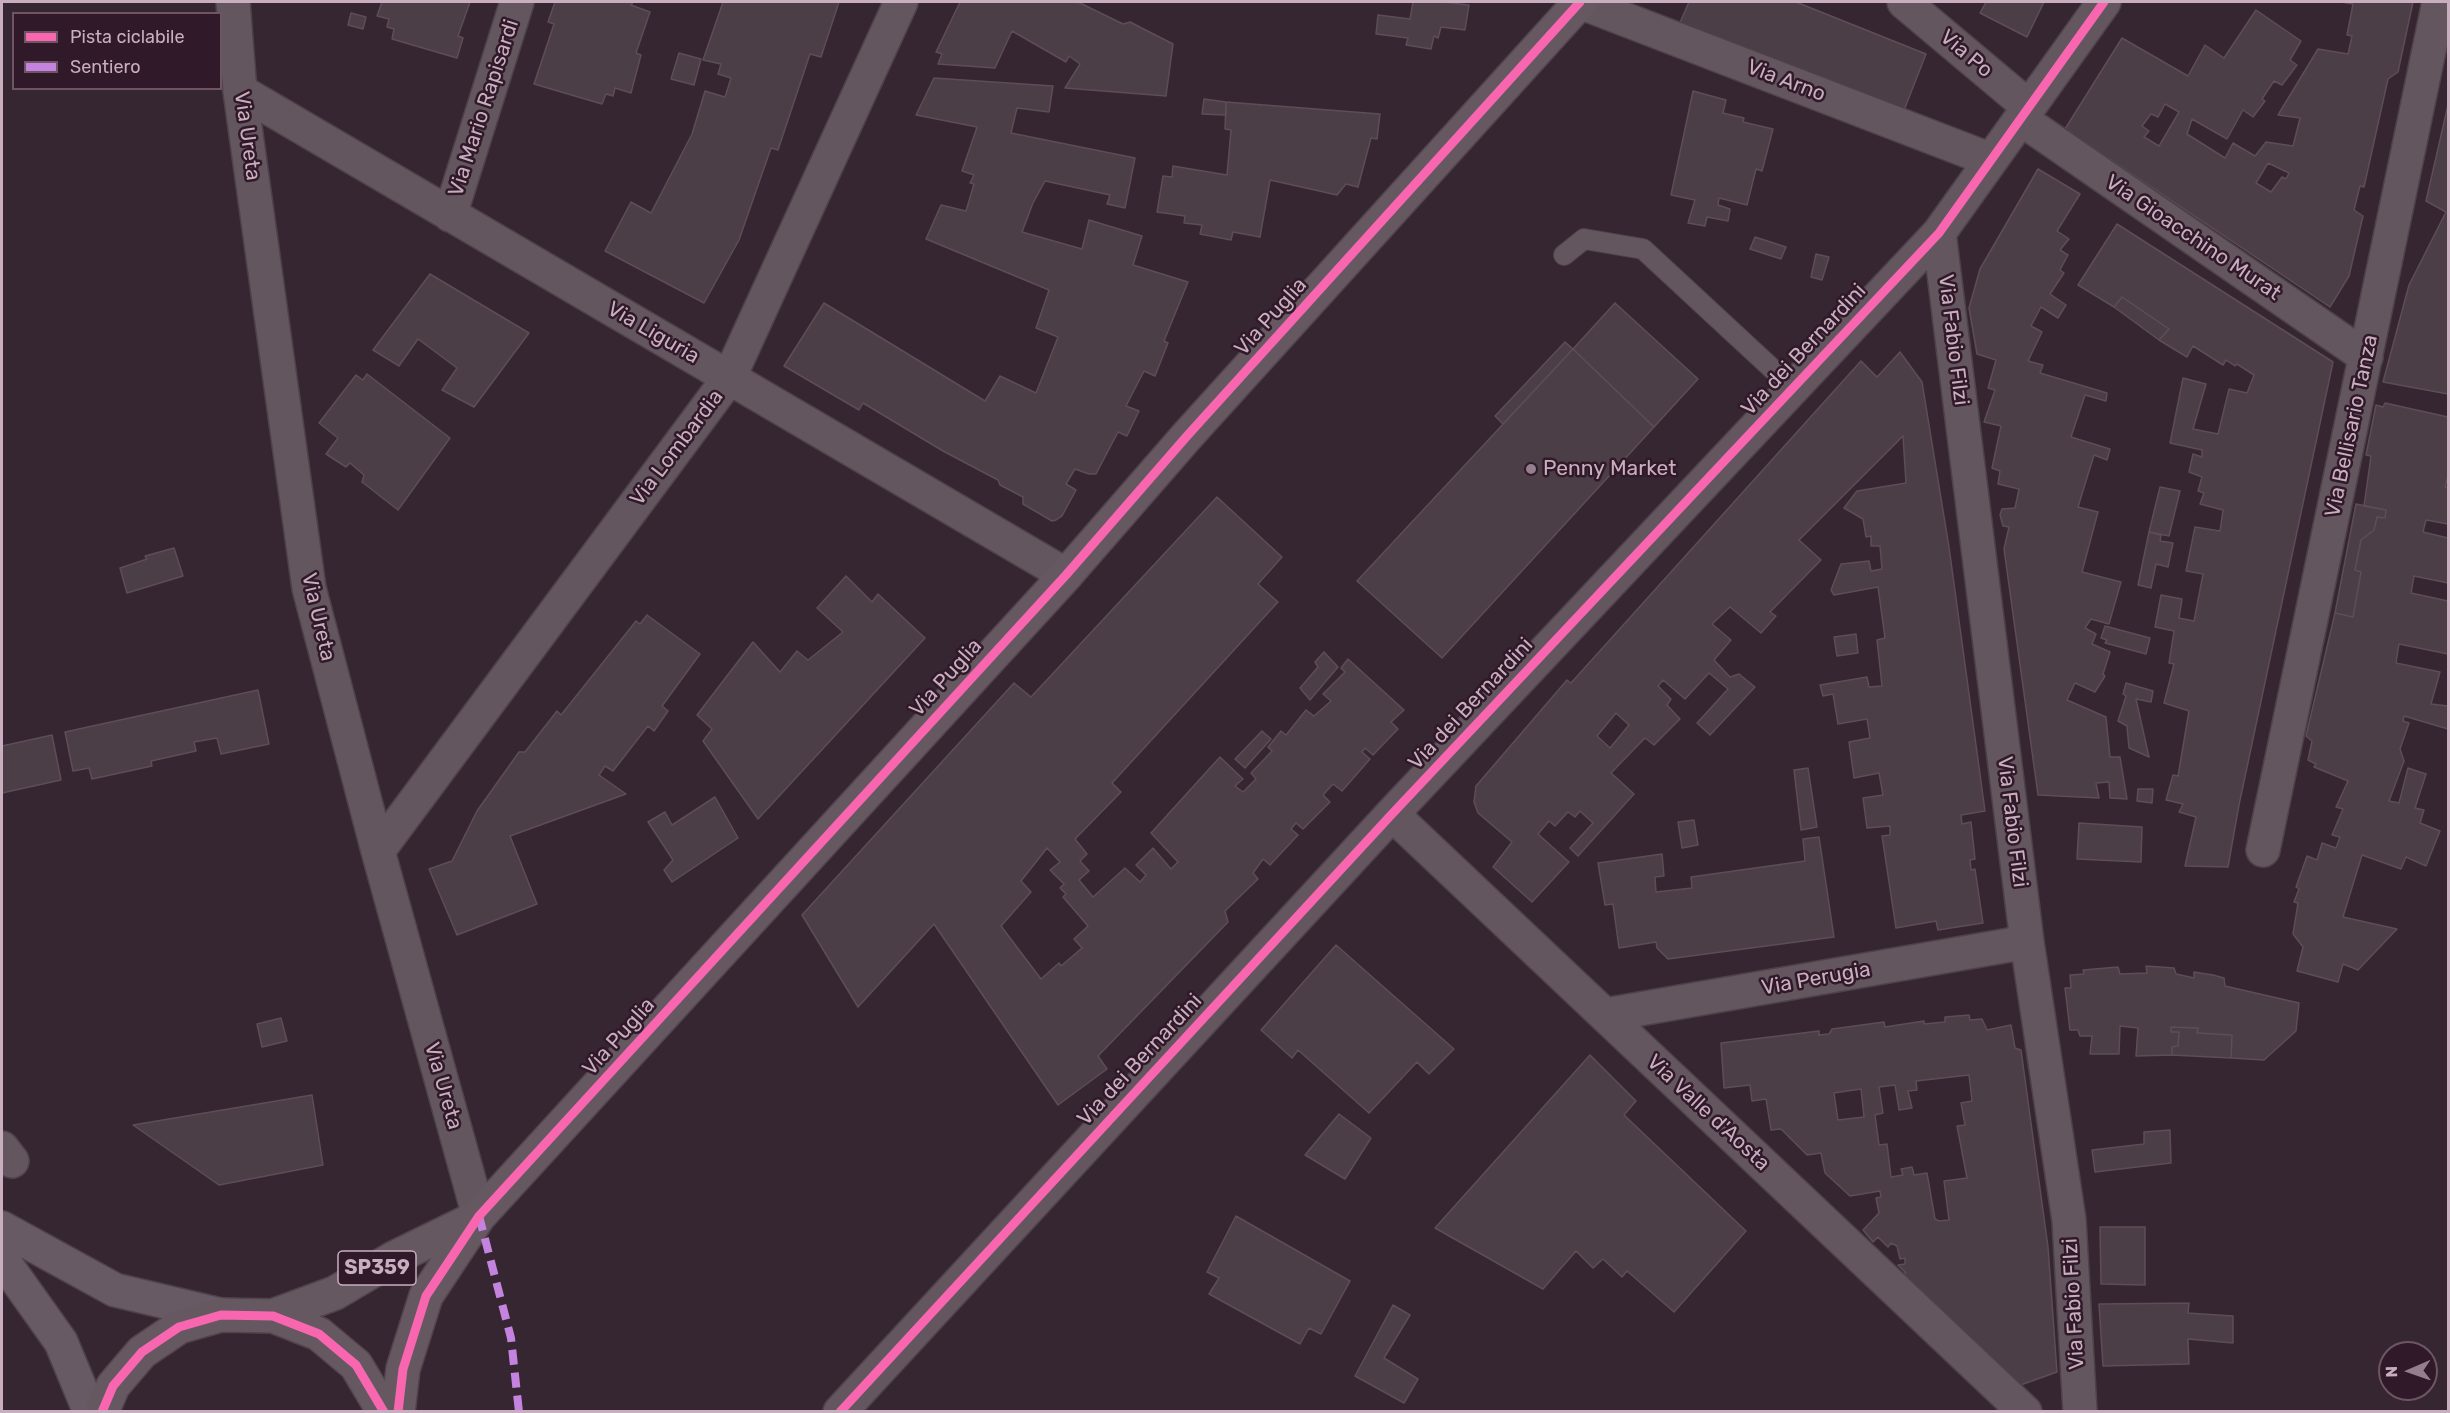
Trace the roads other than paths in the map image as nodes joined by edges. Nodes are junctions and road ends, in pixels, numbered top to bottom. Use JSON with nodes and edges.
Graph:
{"nodes":[{"id":1,"x":233,"y":2,"type":"edge"},
{"id":2,"x":518,"y":2,"type":"edge"},
{"id":3,"x":901,"y":2,"type":"edge"},
{"id":4,"x":1580,"y":2,"type":"edge"},
{"id":5,"x":1904,"y":2,"type":"edge"},
{"id":6,"x":2104,"y":2,"type":"edge"},
{"id":7,"x":2439,"y":2,"type":"edge"},
{"id":8,"x":240,"y":91,"type":"junction"},
{"id":9,"x":2025,"y":113,"type":"junction"},
{"id":10,"x":1991,"y":160,"type":"junction"},
{"id":11,"x":450,"y":215,"type":"junction"},
{"id":12,"x":1939,"y":233,"type":"junction"},
{"id":13,"x":1564,"y":255,"type":"dead end"},
{"id":14,"x":2366,"y":357,"type":"junction"},
{"id":15,"x":729,"y":378,"type":"junction"},
{"id":16,"x":1793,"y":388,"type":"junction"},
{"id":17,"x":1066,"y":575,"type":"junction"},
{"id":18,"x":1392,"y":814,"type":"junction"},
{"id":19,"x":2263,"y":850,"type":"dead end"},
{"id":20,"x":378,"y":851,"type":"junction"},
{"id":21,"x":2027,"y":942,"type":"junction"},
{"id":22,"x":1605,"y":1015,"type":"junction"},
{"id":23,"x":479,"y":1216,"type":"junction"},
{"id":24,"x":2,"y":1228,"type":"edge"},
{"id":25,"x":2,"y":1258,"type":"edge"},
{"id":26,"x":221,"y":1315,"type":"junction"},
{"id":27,"x":273,"y":1316,"type":"junction"},
{"id":28,"x":90,"y":1412,"type":"edge"},
{"id":29,"x":102,"y":1412,"type":"edge"},
{"id":30,"x":384,"y":1412,"type":"edge"},
{"id":31,"x":398,"y":1412,"type":"edge"},
{"id":32,"x":840,"y":1412,"type":"edge"},
{"id":33,"x":2025,"y":1412,"type":"edge"},
{"id":34,"x":2080,"y":1412,"type":"edge"}],
"edges":[{"from":1,"to":8,"type":"street","name":"Via Ureta"},
{"from":2,"to":11,"type":"street","name":"Via Mario Rapisardi"},
{"from":3,"to":15,"type":"street","name":"Via Lombardia"},
{"from":4,"to":10,"type":"street","name":"Via Arno"},
{"from":4,"to":17,"type":"main road","name":"Via Puglia","number":"SP359"},
{"from":5,"to":9,"type":"street","name":"Via Po"},
{"from":6,"to":9,"type":"street","name":"Via dei Bernardini"},
{"from":7,"to":14,"type":"street","name":"Via Bellisario Tanza"},
{"from":8,"to":11,"type":"street","name":"Via Liguria"},
{"from":8,"to":20,"type":"street","name":"Via Ureta"},
{"from":9,"to":10,"type":"street","name":"Via dei Bernardini"},
{"from":9,"to":14,"type":"street","name":"Via Gioacchino Murat"},
{"from":10,"to":12,"type":"street","name":"Via dei Bernardini"},
{"from":11,"to":15,"type":"street","name":"Via Liguria"},
{"from":12,"to":16,"type":"street","name":"Via dei Bernardini"},
{"from":12,"to":21,"type":"street","name":"Via Fabio Filzi"},
{"from":13,"to":16,"type":"lane"},
{"from":14,"to":19,"type":"street","name":"Via Bellisario Tanza"},
{"from":15,"to":17,"type":"street","name":"Via Liguria"},
{"from":15,"to":20,"type":"street","name":"Via Lombardia"},
{"from":16,"to":18,"type":"street","name":"Via dei Bernardini"},
{"from":17,"to":23,"type":"main road","name":"Via Puglia","number":"SP359"},
{"from":18,"to":22,"type":"street","name":"Via Valle d'Aosta"},
{"from":18,"to":32,"type":"street","name":"Via dei Bernardini"},
{"from":20,"to":23,"type":"street","name":"Via Ureta"},
{"from":21,"to":22,"type":"street","name":"Via Perugia"},
{"from":21,"to":34,"type":"street","name":"Via Fabio Filzi"},
{"from":22,"to":33,"type":"street","name":"Via Valle d'Aosta"},
{"from":23,"to":27,"type":"main road","name":"Via Puglia","number":"SP359"},
{"from":23,"to":31,"type":"main road","name":"Via Puglia","number":"SP359"},
{"from":24,"to":26,"type":"main road"},
{"from":25,"to":28,"type":"main road"},
{"from":26,"to":27,"type":"main road","number":"SP359"},
{"from":26,"to":29,"type":"main road","number":"SP359"},
{"from":27,"to":30,"type":"main road","number":"SP359"}]}
